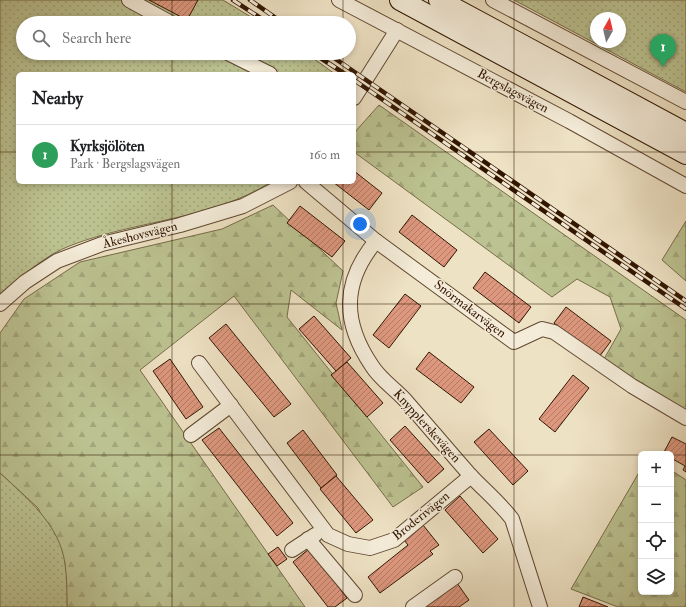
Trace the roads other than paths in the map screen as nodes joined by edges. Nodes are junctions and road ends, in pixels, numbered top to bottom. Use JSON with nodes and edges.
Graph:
{"nodes":[{"id":1,"x":129,"y":0,"type":"edge"},
{"id":2,"x":339,"y":0,"type":"edge"},
{"id":3,"x":400,"y":0,"type":"edge"},
{"id":4,"x":439,"y":0,"type":"edge"},
{"id":5,"x":493,"y":0,"type":"edge"},
{"id":6,"x":158,"y":16,"type":"edge"},
{"id":7,"x":397,"y":30,"type":"junction"},
{"id":8,"x":242,"y":60,"type":"edge"},
{"id":9,"x":266,"y":72,"type":"edge"},
{"id":10,"x":356,"y":95,"type":"edge"},
{"id":11,"x":686,"y":102,"type":"edge"},
{"id":12,"x":686,"y":133,"type":"edge"},
{"id":13,"x":686,"y":154,"type":"edge"},
{"id":14,"x":286,"y":184,"type":"edge"},
{"id":15,"x":308,"y":184,"type":"edge"},
{"id":16,"x":686,"y":186,"type":"edge"},
{"id":17,"x":376,"y":241,"type":"junction"},
{"id":18,"x":0,"y":304,"type":"edge"},
{"id":19,"x":199,"y":363,"type":"dead end"},
{"id":20,"x":231,"y":405,"type":"junction"},
{"id":21,"x":686,"y":418,"type":"edge"},
{"id":22,"x":191,"y":435,"type":"dead end"},
{"id":23,"x":471,"y":476,"type":"junction"},
{"id":24,"x":324,"y":529,"type":"junction"},
{"id":25,"x":308,"y":539,"type":"junction"},
{"id":26,"x":292,"y":550,"type":"dead end"},
{"id":27,"x":455,"y":577,"type":"dead end"},
{"id":28,"x":354,"y":595,"type":"dead end"},
{"id":29,"x":413,"y":607,"type":"edge"},
{"id":30,"x":540,"y":607,"type":"edge"}],
"edges":[{"from":1,"to":6,"type":"street"},
{"from":2,"to":7,"type":"street","name":"Bergslagsvägen"},
{"from":3,"to":13,"type":"main road","name":"Bergslagsvägen"},
{"from":4,"to":12,"type":"main road"},
{"from":5,"to":11,"type":"street"},
{"from":7,"to":10,"type":"street"},
{"from":7,"to":16,"type":"street","name":"Bergslagsvägen"},
{"from":8,"to":9,"type":"street"},
{"from":14,"to":18,"type":"street","name":"Åkeshovsvägen"},
{"from":15,"to":17,"type":"street","name":"Snörmakarvägen"},
{"from":17,"to":21,"type":"street","name":"Snörmakarvägen"},
{"from":17,"to":23,"type":"street","name":"Knypplerskevägen"},
{"from":19,"to":20,"type":"street","name":"Broderivägen"},
{"from":20,"to":22,"type":"street"},
{"from":20,"to":24,"type":"street","name":"Broderivägen"},
{"from":23,"to":24,"type":"street","name":"Broderivägen"},
{"from":23,"to":30,"type":"street","name":"Knypplerskevägen"},
{"from":24,"to":25,"type":"street"},
{"from":25,"to":26,"type":"street"},
{"from":25,"to":28,"type":"street"},
{"from":27,"to":29,"type":"street"}]}
